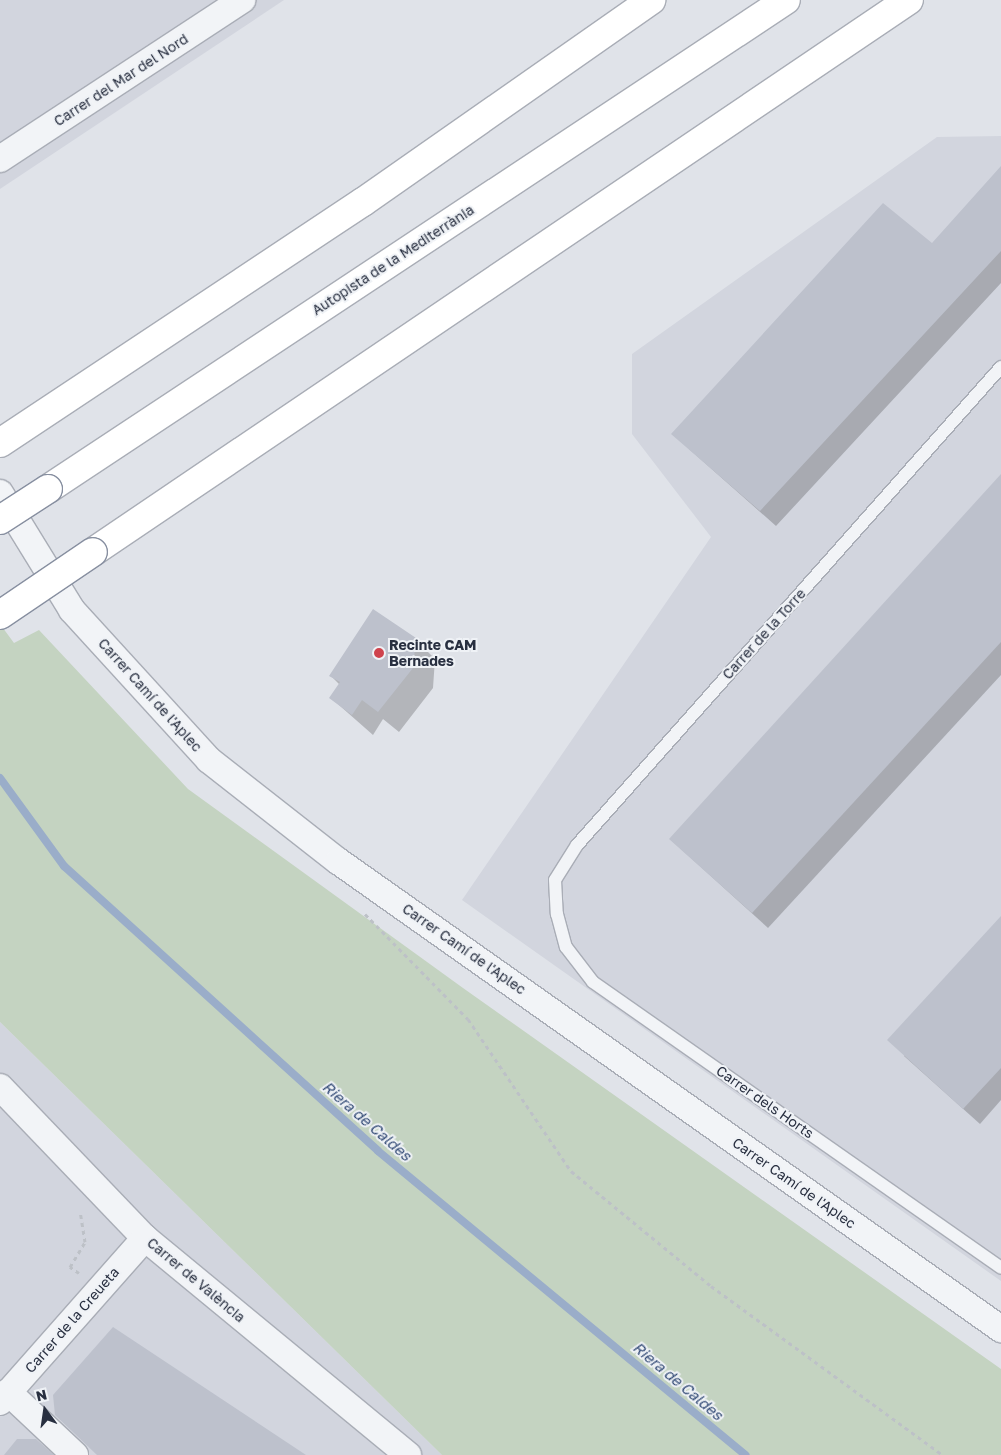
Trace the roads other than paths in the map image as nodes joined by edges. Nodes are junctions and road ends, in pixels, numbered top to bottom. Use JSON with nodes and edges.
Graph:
{"nodes":[{"id":1,"x":242,"y":0,"type":"edge"},
{"id":2,"x":651,"y":0,"type":"edge"},
{"id":3,"x":786,"y":0,"type":"edge"},
{"id":4,"x":909,"y":0,"type":"edge"},
{"id":5,"x":926,"y":0,"type":"edge"},
{"id":6,"x":879,"y":19,"type":"junction"},
{"id":7,"x":0,"y":160,"type":"edge"},
{"id":8,"x":1001,"y":367,"type":"edge"},
{"id":9,"x":9,"y":437,"type":"edge"},
{"id":10,"x":0,"y":493,"type":"edge"},
{"id":11,"x":0,"y":520,"type":"edge"},
{"id":12,"x":0,"y":615,"type":"edge"},
{"id":13,"x":557,"y":914,"type":"joint"},
{"id":14,"x":0,"y":1087,"type":"edge"},
{"id":15,"x":145,"y":1238,"type":"junction"},
{"id":16,"x":1001,"y":1268,"type":"edge"},
{"id":17,"x":1001,"y":1329,"type":"edge"},
{"id":18,"x":4,"y":1397,"type":"edge"},
{"id":19,"x":75,"y":1455,"type":"edge"},
{"id":20,"x":408,"y":1455,"type":"edge"}],
"edges":[{"from":1,"to":7,"type":"street","name":"Carrer del Mar del Nord"},
{"from":2,"to":9,"type":"highway"},
{"from":3,"to":11,"type":"highway","name":"Autopista de la Mediterrània","bridge":true},
{"from":4,"to":6,"type":"highway"},
{"from":5,"to":6,"type":"highway"},
{"from":6,"to":12,"type":"highway","bridge":true},
{"from":8,"to":13,"type":"lane","name":"Carrer de la Torre"},
{"from":10,"to":17,"type":"street","name":"Carrer Camí de l'Aplec"},
{"from":13,"to":16,"type":"lane","name":"Carrer dels Horts"},
{"from":14,"to":15,"type":"street","name":"Carrer de València"},
{"from":15,"to":18,"type":"street","name":"Carrer de la Creueta"},
{"from":15,"to":20,"type":"street","name":"Carrer de València"},
{"from":18,"to":19,"type":"street"}]}
